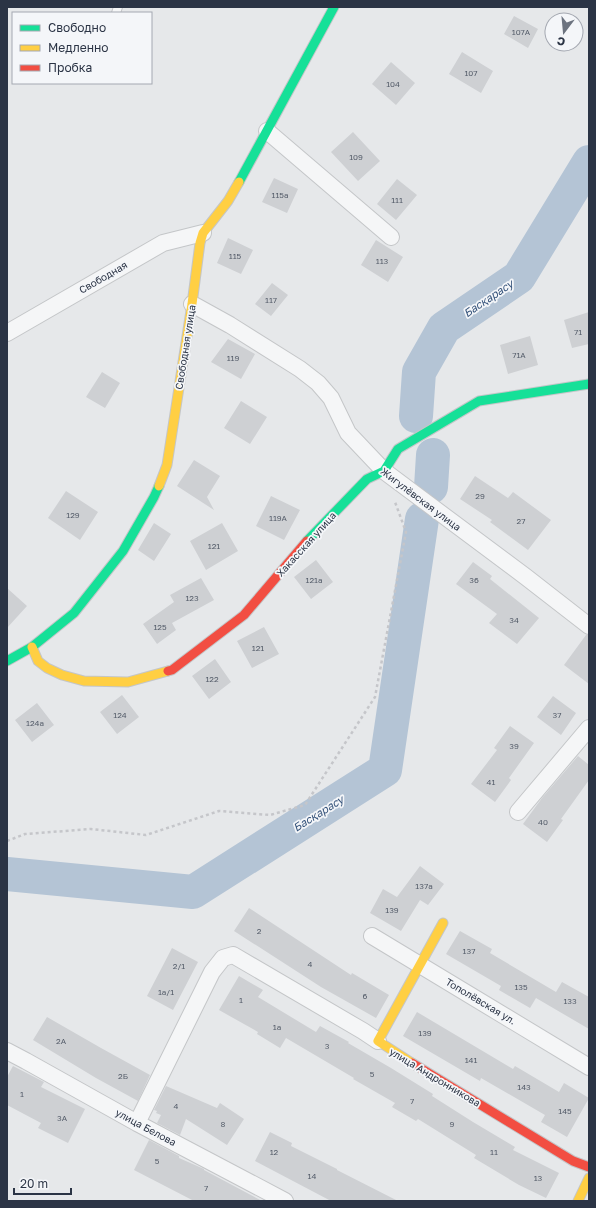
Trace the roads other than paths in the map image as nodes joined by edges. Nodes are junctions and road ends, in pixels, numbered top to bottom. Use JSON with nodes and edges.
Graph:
{"nodes":[{"id":1,"x":334,"y":7,"type":"edge"},
{"id":2,"x":267,"y":132,"type":"junction"},
{"id":3,"x":203,"y":233,"type":"junction"},
{"id":4,"x":391,"y":237,"type":"dead end"},
{"id":5,"x":192,"y":304,"type":"junction"},
{"id":6,"x":7,"y":333,"type":"edge"},
{"id":7,"x":589,"y":384,"type":"edge"},
{"id":8,"x":384,"y":471,"type":"junction"},
{"id":9,"x":589,"y":626,"type":"edge"},
{"id":10,"x":32,"y":647,"type":"junction"},
{"id":11,"x":7,"y":661,"type":"edge"},
{"id":12,"x":589,"y":728,"type":"edge"},
{"id":13,"x":518,"y":812,"type":"dead end"},
{"id":14,"x":443,"y":923,"type":"dead end"},
{"id":15,"x":372,"y":936,"type":"dead end"},
{"id":16,"x":421,"y":964,"type":"junction"},
{"id":17,"x":378,"y":1042,"type":"junction"},
{"id":18,"x":7,"y":1051,"type":"edge"},
{"id":19,"x":589,"y":1067,"type":"edge"},
{"id":20,"x":137,"y":1123,"type":"junction"},
{"id":21,"x":589,"y":1166,"type":"edge"},
{"id":22,"x":589,"y":1178,"type":"edge"},
{"id":23,"x":285,"y":1201,"type":"edge"},
{"id":24,"x":578,"y":1201,"type":"edge"}],
"edges":[{"from":1,"to":2,"type":"street","name":"Свободная улица"},
{"from":2,"to":3,"type":"street","name":"Свободная улица"},
{"from":2,"to":4,"type":"street"},
{"from":3,"to":5,"type":"street","name":"Свободная улица"},
{"from":3,"to":6,"type":"street","name":"Свободная"},
{"from":5,"to":8,"type":"street","name":"Жигулёвская улица"},
{"from":5,"to":10,"type":"street","name":"Свободная улица"},
{"from":7,"to":8,"type":"street"},
{"from":8,"to":9,"type":"street","name":"Жигулёвская улица"},
{"from":8,"to":10,"type":"street","name":"Хакасская улица"},
{"from":10,"to":11,"type":"street","name":"Свободная улица"},
{"from":12,"to":13,"type":"street"},
{"from":14,"to":16,"type":"street"},
{"from":15,"to":16,"type":"street","name":"Тополёвская ул."},
{"from":16,"to":17,"type":"street"},
{"from":16,"to":19,"type":"street","name":"Тополёвская ул."},
{"from":17,"to":20,"type":"street"},
{"from":17,"to":21,"type":"street","name":"улица Андронникова"},
{"from":18,"to":20,"type":"street","name":"улица Белова"},
{"from":20,"to":23,"type":"street","name":"улица Белова"},
{"from":22,"to":24,"type":"street"}]}
